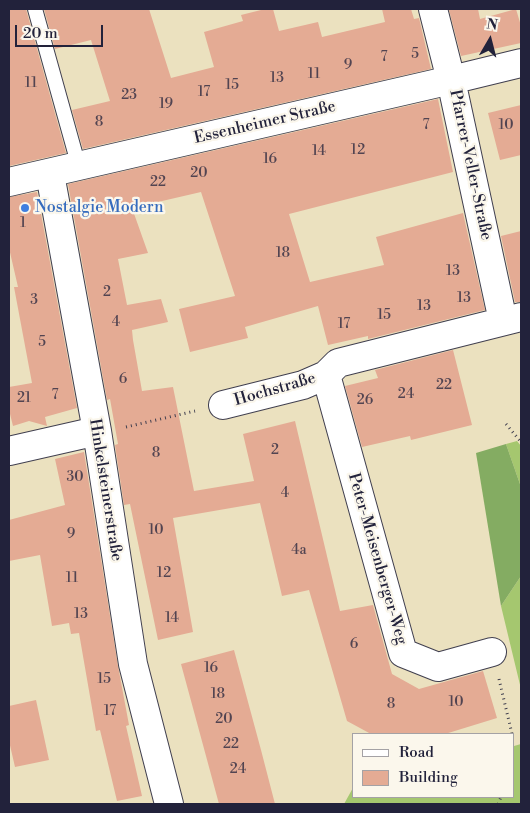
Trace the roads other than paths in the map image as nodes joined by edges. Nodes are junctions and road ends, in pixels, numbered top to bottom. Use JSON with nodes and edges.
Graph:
{"nodes":[{"id":1,"x":35,"y":9,"type":"edge"},
{"id":2,"x":434,"y":9,"type":"edge"},
{"id":3,"x":521,"y":64,"type":"edge"},
{"id":4,"x":452,"y":80,"type":"junction"},
{"id":5,"x":79,"y":166,"type":"junction"},
{"id":6,"x":50,"y":174,"type":"junction"},
{"id":7,"x":9,"y":182,"type":"edge"},
{"id":8,"x":512,"y":319,"type":"edge"},
{"id":9,"x":326,"y":375,"type":"junction"},
{"id":10,"x":223,"y":405,"type":"road end"},
{"id":11,"x":107,"y":430,"type":"junction"},
{"id":12,"x":9,"y":451,"type":"edge"},
{"id":13,"x":492,"y":652,"type":"road end"},
{"id":14,"x":169,"y":804,"type":"edge"}],
"edges":[{"from":1,"to":5,"type":"lane"},
{"from":2,"to":4,"type":"street","name":"Pfarrer-Veller-Straße"},
{"from":3,"to":4,"type":"street","name":"Essenheimer Straße"},
{"from":4,"to":5,"type":"street","name":"Essenheimer Straße"},
{"from":4,"to":8,"type":"street","name":"Pfarrer-Veller-Straße"},
{"from":5,"to":6,"type":"street","name":"Essenheimer Straße"},
{"from":6,"to":7,"type":"street","name":"Essenheimer Straße"},
{"from":6,"to":11,"type":"street","name":"Hinkelsteinerstraße"},
{"from":8,"to":9,"type":"street","name":"Hochstraße"},
{"from":9,"to":10,"type":"street","name":"Hochstraße"},
{"from":9,"to":13,"type":"street","name":"Peter-Meisenberger-Weg"},
{"from":11,"to":12,"type":"street"},
{"from":11,"to":14,"type":"street","name":"Hinkelsteinerstraße"}]}
